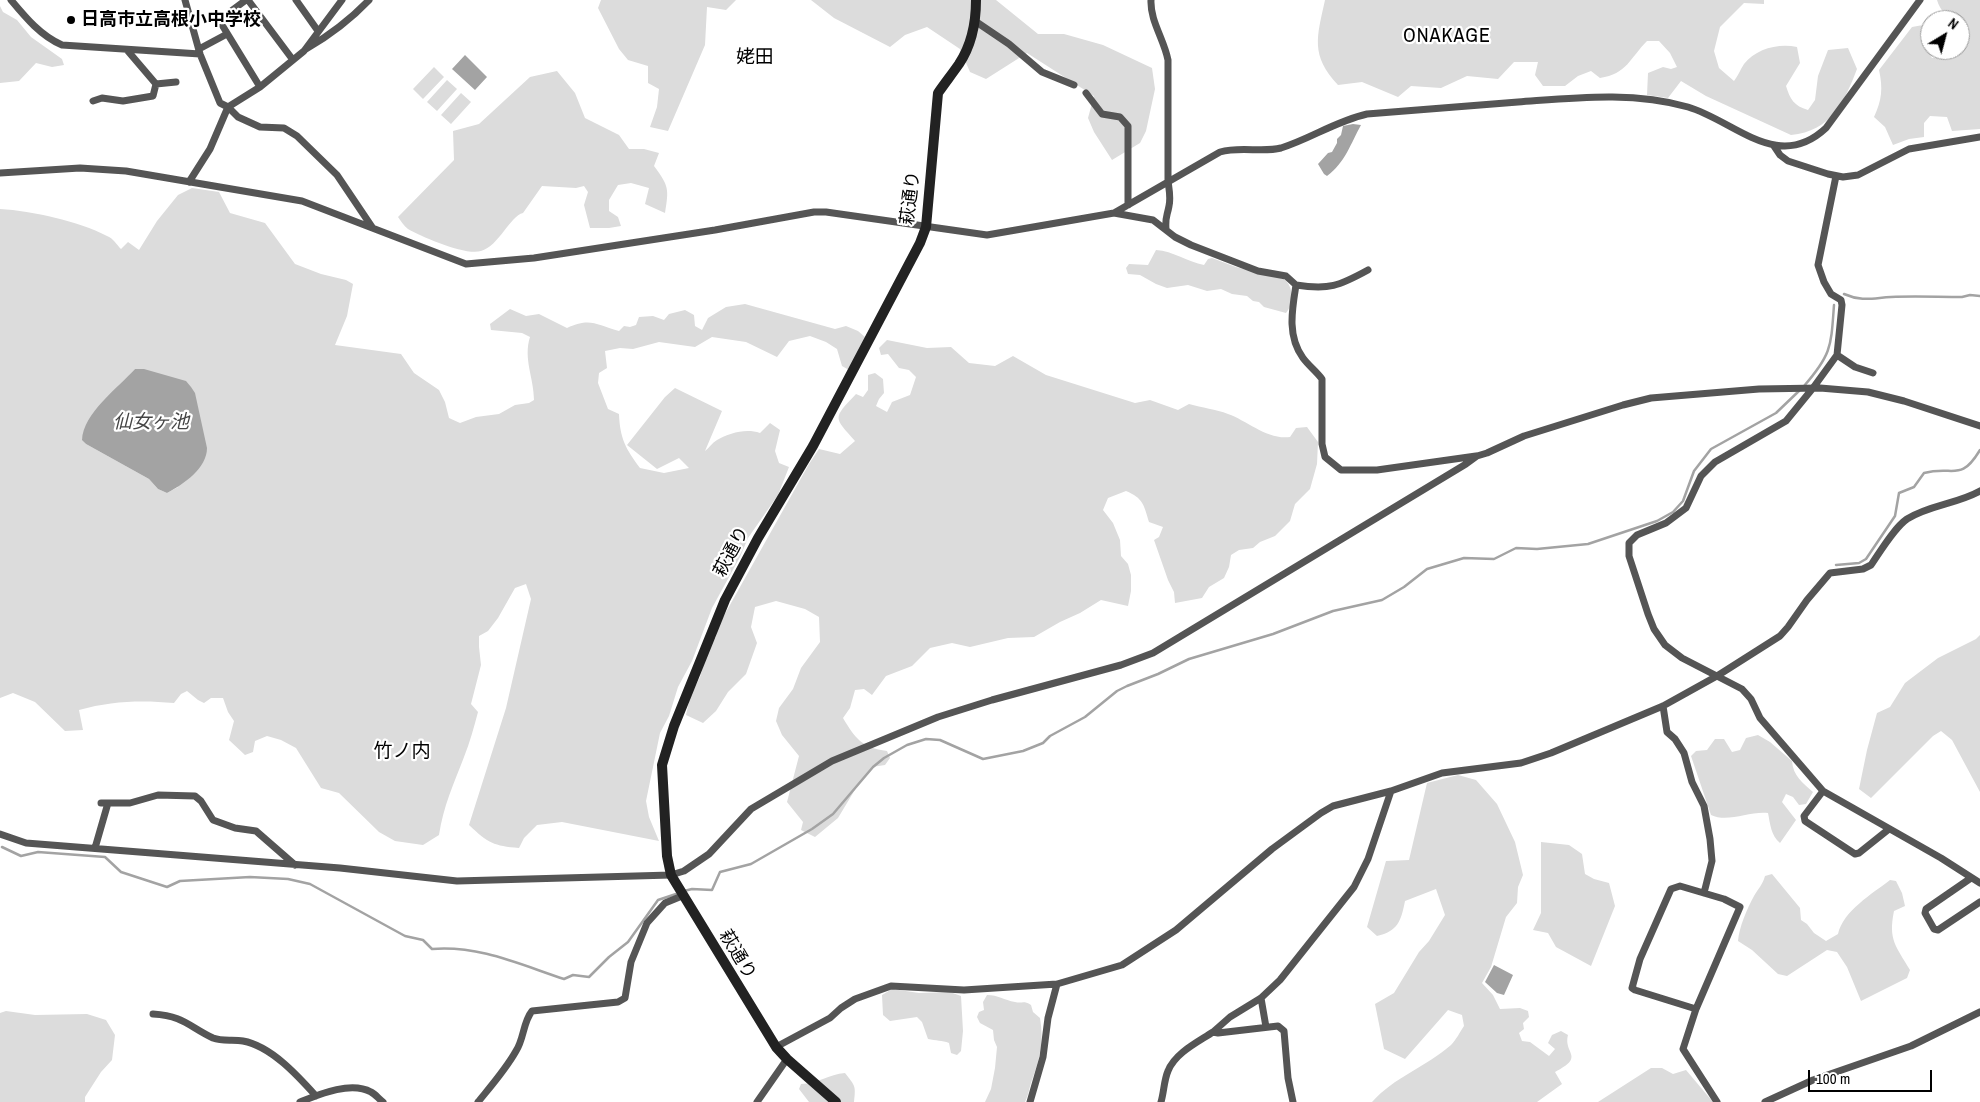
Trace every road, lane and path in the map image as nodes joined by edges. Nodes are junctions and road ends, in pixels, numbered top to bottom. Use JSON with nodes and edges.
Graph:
{"nodes":[{"id":1,"x":11,"y":0,"type":"edge"},
{"id":2,"x":185,"y":0,"type":"edge"},
{"id":3,"x":247,"y":0,"type":"edge"},
{"id":4,"x":296,"y":0,"type":"edge"},
{"id":5,"x":342,"y":0,"type":"edge"},
{"id":6,"x":368,"y":0,"type":"edge"},
{"id":7,"x":976,"y":0,"type":"edge"},
{"id":8,"x":1151,"y":0,"type":"edge"},
{"id":9,"x":1920,"y":0,"type":"edge"},
{"id":10,"x":975,"y":21,"type":"junction"},
{"id":11,"x":318,"y":31,"type":"junction"},
{"id":12,"x":227,"y":34,"type":"junction"},
{"id":13,"x":127,"y":50,"type":"junction"},
{"id":14,"x":304,"y":51,"type":"junction"},
{"id":15,"x":200,"y":52,"type":"junction"},
{"id":16,"x":293,"y":60,"type":"junction"},
{"id":17,"x":176,"y":82,"type":"dead end"},
{"id":18,"x":156,"y":84,"type":"junction"},
{"id":19,"x":1074,"y":85,"type":"dead end"},
{"id":20,"x":260,"y":87,"type":"junction"},
{"id":21,"x":1086,"y":93,"type":"dead end"},
{"id":22,"x":93,"y":101,"type":"dead end"},
{"id":23,"x":228,"y":107,"type":"junction"},
{"id":24,"x":1980,"y":136,"type":"edge"},
{"id":25,"x":1774,"y":146,"type":"junction"},
{"id":26,"x":0,"y":173,"type":"edge"},
{"id":27,"x":1836,"y":176,"type":"junction"},
{"id":28,"x":1168,"y":181,"type":"junction"},
{"id":29,"x":189,"y":182,"type":"junction"},
{"id":30,"x":1128,"y":205,"type":"junction"},
{"id":31,"x":1114,"y":213,"type":"junction"},
{"id":32,"x":1165,"y":217,"type":"junction"},
{"id":33,"x":1153,"y":220,"type":"junction"},
{"id":34,"x":372,"y":227,"type":"junction"},
{"id":35,"x":926,"y":227,"type":"junction"},
{"id":36,"x":1166,"y":229,"type":"junction"},
{"id":37,"x":1368,"y":270,"type":"dead end"},
{"id":38,"x":1296,"y":285,"type":"junction"},
{"id":39,"x":1837,"y":355,"type":"junction"},
{"id":40,"x":1873,"y":373,"type":"dead end"},
{"id":41,"x":1813,"y":388,"type":"junction"},
{"id":42,"x":1980,"y":426,"type":"edge"},
{"id":43,"x":1477,"y":456,"type":"junction"},
{"id":44,"x":1980,"y":491,"type":"edge"},
{"id":45,"x":1717,"y":676,"type":"junction"},
{"id":46,"x":1663,"y":706,"type":"junction"},
{"id":47,"x":1390,"y":791,"type":"junction"},
{"id":48,"x":1823,"y":792,"type":"junction"},
{"id":49,"x":1889,"y":829,"type":"junction"},
{"id":50,"x":0,"y":834,"type":"edge"},
{"id":51,"x":95,"y":848,"type":"junction"},
{"id":52,"x":295,"y":865,"type":"junction"},
{"id":53,"x":671,"y":875,"type":"junction"},
{"id":54,"x":1971,"y":878,"type":"junction"},
{"id":55,"x":1980,"y":883,"type":"edge"},
{"id":56,"x":1704,"y":893,"type":"junction"},
{"id":57,"x":682,"y":896,"type":"junction"},
{"id":58,"x":1980,"y":902,"type":"edge"},
{"id":59,"x":1057,"y":984,"type":"junction"},
{"id":60,"x":1261,"y":998,"type":"junction"},
{"id":61,"x":1696,"y":1009,"type":"junction"},
{"id":62,"x":1980,"y":1012,"type":"edge"},
{"id":63,"x":153,"y":1014,"type":"dead end"},
{"id":64,"x":1266,"y":1027,"type":"junction"},
{"id":65,"x":1213,"y":1032,"type":"junction"},
{"id":66,"x":776,"y":1047,"type":"junction"},
{"id":67,"x":787,"y":1059,"type":"junction"},
{"id":68,"x":316,"y":1096,"type":"junction"},
{"id":69,"x":300,"y":1102,"type":"edge"},
{"id":70,"x":383,"y":1102,"type":"edge"},
{"id":71,"x":478,"y":1102,"type":"edge"},
{"id":72,"x":757,"y":1102,"type":"edge"},
{"id":73,"x":836,"y":1102,"type":"edge"},
{"id":74,"x":1030,"y":1102,"type":"edge"},
{"id":75,"x":1161,"y":1102,"type":"edge"},
{"id":76,"x":1293,"y":1102,"type":"edge"},
{"id":77,"x":1717,"y":1102,"type":"edge"},
{"id":78,"x":1765,"y":1102,"type":"edge"}],
"edges":[{"from":1,"to":13,"type":"street"},
{"from":2,"to":15,"type":"street"},
{"from":3,"to":12,"type":"street"},
{"from":3,"to":16,"type":"street"},
{"from":4,"to":11,"type":"street"},
{"from":5,"to":11,"type":"street"},
{"from":6,"to":14,"type":"street"},
{"from":7,"to":10,"type":"street","name":"萩通り"},
{"from":8,"to":28,"type":"street"},
{"from":9,"to":25,"type":"street"},
{"from":10,"to":19,"type":"street"},
{"from":10,"to":35,"type":"street","name":"萩通り"},
{"from":11,"to":14,"type":"street"},
{"from":12,"to":15,"type":"street"},
{"from":12,"to":20,"type":"street"},
{"from":13,"to":15,"type":"street"},
{"from":13,"to":18,"type":"street"},
{"from":14,"to":16,"type":"street"},
{"from":15,"to":23,"type":"street"},
{"from":16,"to":20,"type":"street"},
{"from":17,"to":18,"type":"street"},
{"from":18,"to":22,"type":"street"},
{"from":20,"to":23,"type":"street"},
{"from":21,"to":30,"type":"street"},
{"from":23,"to":29,"type":"street"},
{"from":23,"to":34,"type":"street"},
{"from":24,"to":27,"type":"street"},
{"from":25,"to":27,"type":"street"},
{"from":25,"to":28,"type":"street"},
{"from":26,"to":29,"type":"street"},
{"from":27,"to":39,"type":"street"},
{"from":28,"to":30,"type":"street"},
{"from":28,"to":32,"type":"street"},
{"from":29,"to":34,"type":"street"},
{"from":30,"to":31,"type":"street"},
{"from":31,"to":33,"type":"street"},
{"from":31,"to":35,"type":"street"},
{"from":32,"to":33,"type":"street"},
{"from":32,"to":36,"type":"street"},
{"from":33,"to":36,"type":"street"},
{"from":34,"to":35,"type":"street"},
{"from":35,"to":53,"type":"street","name":"萩通り"},
{"from":36,"to":38,"type":"street"},
{"from":37,"to":38,"type":"street"},
{"from":38,"to":43,"type":"street"},
{"from":39,"to":40,"type":"street"},
{"from":39,"to":41,"type":"street"},
{"from":41,"to":42,"type":"street"},
{"from":41,"to":43,"type":"street"},
{"from":41,"to":45,"type":"street"},
{"from":43,"to":53,"type":"street"},
{"from":44,"to":45,"type":"street"},
{"from":45,"to":46,"type":"street"},
{"from":45,"to":48,"type":"street"},
{"from":46,"to":47,"type":"street"},
{"from":46,"to":56,"type":"street"},
{"from":47,"to":59,"type":"street"},
{"from":47,"to":60,"type":"street"},
{"from":48,"to":49,"type":"street"},
{"from":48,"to":49,"type":"street"},
{"from":49,"to":54,"type":"street"},
{"from":50,"to":51,"type":"street"},
{"from":51,"to":52,"type":"street"},
{"from":51,"to":52,"type":"street"},
{"from":52,"to":53,"type":"street"},
{"from":53,"to":57,"type":"street","name":"萩通り"},
{"from":54,"to":55,"type":"street"},
{"from":54,"to":58,"type":"street"},
{"from":56,"to":61,"type":"street"},
{"from":56,"to":61,"type":"street"},
{"from":57,"to":66,"type":"street","name":"萩通り"},
{"from":57,"to":71,"type":"street"},
{"from":59,"to":66,"type":"street"},
{"from":59,"to":74,"type":"street"},
{"from":60,"to":64,"type":"street"},
{"from":60,"to":65,"type":"street"},
{"from":61,"to":77,"type":"street"},
{"from":62,"to":78,"type":"street"},
{"from":63,"to":68,"type":"street"},
{"from":64,"to":65,"type":"street"},
{"from":64,"to":76,"type":"street"},
{"from":65,"to":75,"type":"street"},
{"from":66,"to":67,"type":"street","name":"萩通り"},
{"from":67,"to":72,"type":"street"},
{"from":67,"to":73,"type":"street","name":"萩通り"},
{"from":68,"to":69,"type":"street"},
{"from":68,"to":70,"type":"street"}]}
